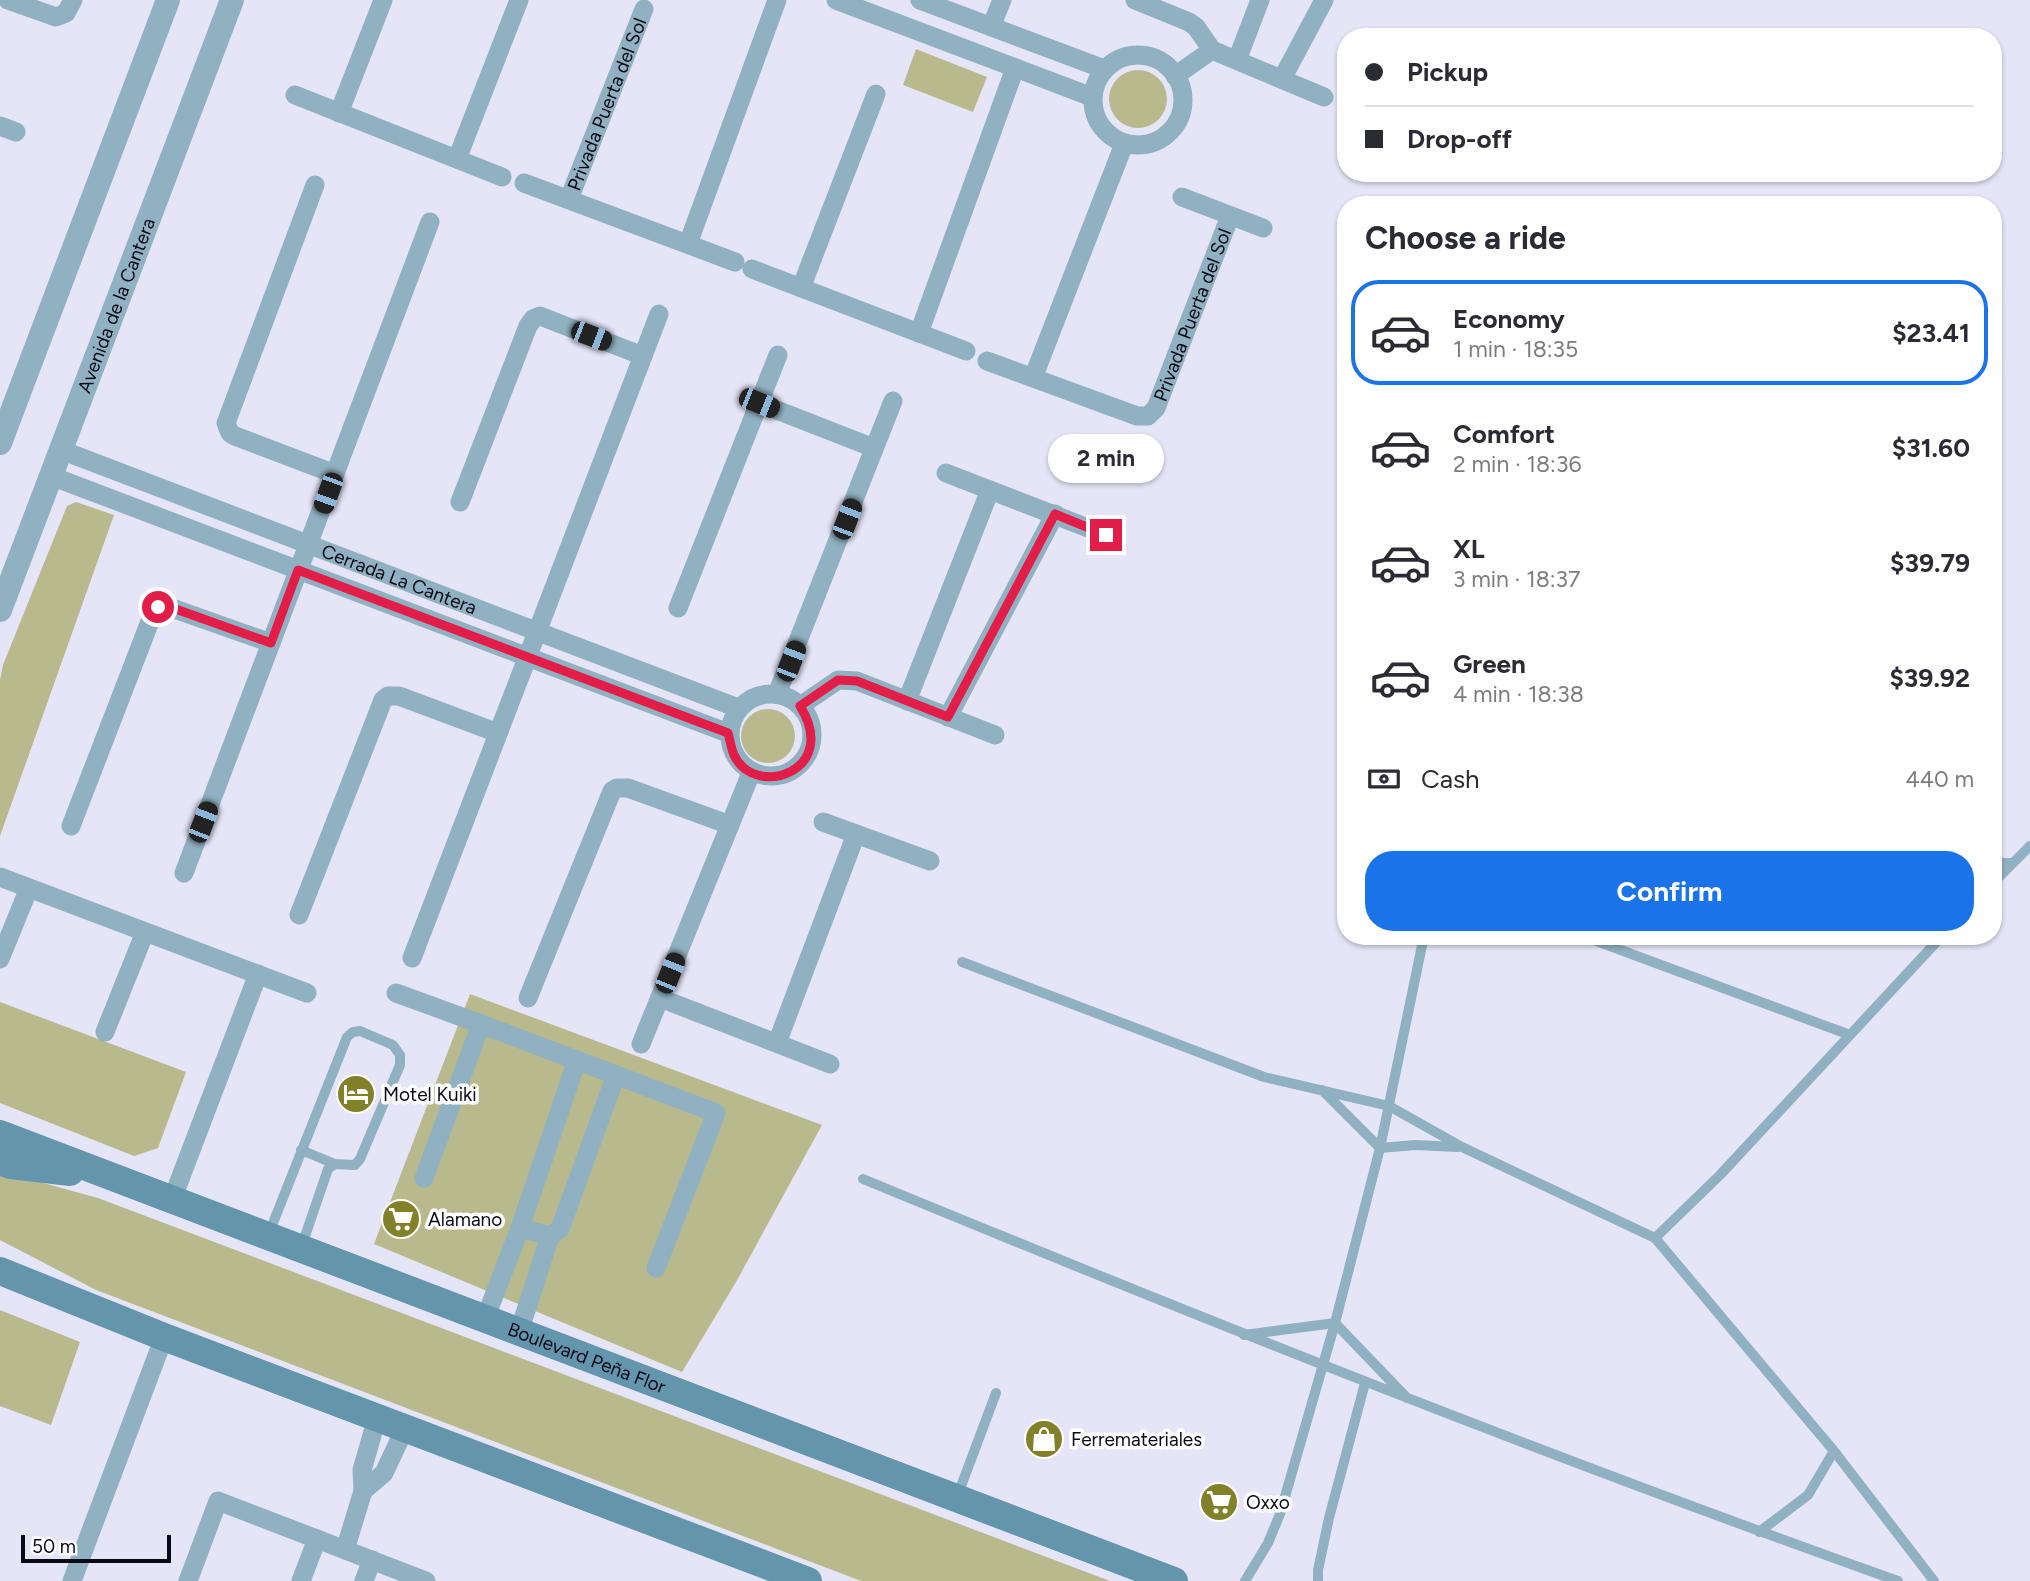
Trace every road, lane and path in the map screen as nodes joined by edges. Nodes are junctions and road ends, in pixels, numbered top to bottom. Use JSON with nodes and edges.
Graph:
{"nodes":[{"id":1,"x":8,"y":0,"type":"edge"},
{"id":2,"x":73,"y":0,"type":"edge"},
{"id":3,"x":168,"y":0,"type":"edge"},
{"id":4,"x":232,"y":0,"type":"edge"},
{"id":5,"x":383,"y":0,"type":"edge"},
{"id":6,"x":519,"y":0,"type":"edge"},
{"id":7,"x":777,"y":0,"type":"edge"},
{"id":8,"x":836,"y":0,"type":"edge"},
{"id":9,"x":920,"y":0,"type":"edge"},
{"id":10,"x":1002,"y":0,"type":"edge"},
{"id":11,"x":1135,"y":0,"type":"edge"},
{"id":12,"x":1260,"y":0,"type":"edge"},
{"id":13,"x":1324,"y":0,"type":"edge"},
{"id":14,"x":644,"y":9,"type":"dead end"},
{"id":15,"x":992,"y":27,"type":"junction"},
{"id":16,"x":1212,"y":50,"type":"junction"},
{"id":17,"x":1237,"y":60,"type":"junction"},
{"id":18,"x":1015,"y":68,"type":"junction"},
{"id":19,"x":1104,"y":69,"type":"junction"},
{"id":20,"x":1175,"y":76,"type":"junction"},
{"id":21,"x":1282,"y":79,"type":"junction"},
{"id":22,"x":876,"y":94,"type":"dead end"},
{"id":23,"x":295,"y":95,"type":"dead end"},
{"id":24,"x":1092,"y":97,"type":"junction"},
{"id":25,"x":1324,"y":97,"type":"dead end"},
{"id":26,"x":339,"y":113,"type":"junction"},
{"id":27,"x":1124,"y":144,"type":"junction"},
{"id":28,"x":457,"y":159,"type":"junction"},
{"id":29,"x":502,"y":177,"type":"dead end"},
{"id":30,"x":524,"y":183,"type":"dead end"},
{"id":31,"x":315,"y":185,"type":"dead end"},
{"id":32,"x":1182,"y":197,"type":"dead end"},
{"id":33,"x":569,"y":199,"type":"junction"},
{"id":34,"x":1230,"y":216,"type":"junction"},
{"id":35,"x":430,"y":222,"type":"dead end"},
{"id":36,"x":1263,"y":228,"type":"dead end"},
{"id":37,"x":688,"y":244,"type":"junction"},
{"id":38,"x":801,"y":288,"type":"junction"},
{"id":39,"x":659,"y":314,"type":"dead end"},
{"id":40,"x":919,"y":333,"type":"junction"},
{"id":41,"x":966,"y":351,"type":"dead end"},
{"id":42,"x":778,"y":355,"type":"dead end"},
{"id":43,"x":643,"y":356,"type":"junction"},
{"id":44,"x":987,"y":361,"type":"dead end"},
{"id":45,"x":1033,"y":378,"type":"junction"},
{"id":46,"x":893,"y":401,"type":"dead end"},
{"id":47,"x":759,"y":403,"type":"junction"},
{"id":48,"x":7,"y":405,"type":"edge"},
{"id":49,"x":0,"y":443,"type":"edge"},
{"id":50,"x":874,"y":448,"type":"junction"},
{"id":51,"x":61,"y":450,"type":"junction"},
{"id":52,"x":946,"y":473,"type":"dead end"},
{"id":53,"x":335,"y":474,"type":"junction"},
{"id":54,"x":51,"y":476,"type":"junction"},
{"id":55,"x":990,"y":490,"type":"junction"},
{"id":56,"x":460,"y":502,"type":"dead end"},
{"id":57,"x":1055,"y":514,"type":"junction"},
{"id":58,"x":1106,"y":535,"type":"dead end"},
{"id":59,"x":308,"y":544,"type":"junction"},
{"id":60,"x":298,"y":570,"type":"junction"},
{"id":61,"x":678,"y":608,"type":"dead end"},
{"id":62,"x":0,"y":611,"type":"edge"},
{"id":63,"x":537,"y":631,"type":"junction"},
{"id":64,"x":271,"y":643,"type":"junction"},
{"id":65,"x":527,"y":657,"type":"junction"},
{"id":66,"x":777,"y":694,"type":"junction"},
{"id":67,"x":907,"y":701,"type":"junction"},
{"id":68,"x":800,"y":706,"type":"junction"},
{"id":69,"x":738,"y":708,"type":"junction"},
{"id":70,"x":948,"y":717,"type":"junction"},
{"id":71,"x":498,"y":733,"type":"junction"},
{"id":72,"x":728,"y":733,"type":"junction"},
{"id":73,"x":995,"y":735,"type":"dead end"},
{"id":74,"x":751,"y":773,"type":"junction"},
{"id":75,"x":823,"y":822,"type":"dead end"},
{"id":76,"x":730,"y":825,"type":"junction"},
{"id":77,"x":71,"y":826,"type":"dead end"},
{"id":78,"x":856,"y":834,"type":"junction"},
{"id":79,"x":2030,"y":846,"type":"edge"},
{"id":80,"x":930,"y":861,"type":"dead end"},
{"id":81,"x":2002,"y":863,"type":"edge"},
{"id":82,"x":2013,"y":863,"type":"junction"},
{"id":83,"x":184,"y":873,"type":"dead end"},
{"id":84,"x":2002,"y":874,"type":"edge"},
{"id":85,"x":0,"y":877,"type":"edge"},
{"id":86,"x":29,"y":888,"type":"junction"},
{"id":87,"x":299,"y":915,"type":"dead end"},
{"id":88,"x":145,"y":932,"type":"junction"},
{"id":89,"x":1422,"y":945,"type":"edge"},
{"id":90,"x":1607,"y":945,"type":"edge"},
{"id":91,"x":1934,"y":945,"type":"edge"},
{"id":92,"x":412,"y":958,"type":"dead end"},
{"id":93,"x":0,"y":959,"type":"edge"},
{"id":94,"x":962,"y":962,"type":"dead end"},
{"id":95,"x":258,"y":974,"type":"junction"},
{"id":96,"x":307,"y":993,"type":"dead end"},
{"id":97,"x":396,"y":993,"type":"dead end"},
{"id":98,"x":528,"y":998,"type":"dead end"},
{"id":99,"x":660,"y":998,"type":"junction"},
{"id":100,"x":481,"y":1024,"type":"junction"},
{"id":101,"x":105,"y":1032,"type":"dead end"},
{"id":102,"x":1850,"y":1035,"type":"junction"},
{"id":103,"x":777,"y":1043,"type":"junction"},
{"id":104,"x":641,"y":1044,"type":"dead end"},
{"id":105,"x":577,"y":1060,"type":"junction"},
{"id":106,"x":830,"y":1063,"type":"dead end"},
{"id":107,"x":616,"y":1075,"type":"junction"},
{"id":108,"x":1321,"y":1090,"type":"junction"},
{"id":109,"x":1388,"y":1106,"type":"junction"},
{"id":110,"x":0,"y":1134,"type":"edge"},
{"id":111,"x":1462,"y":1147,"type":"junction"},
{"id":112,"x":1380,"y":1148,"type":"junction"},
{"id":113,"x":301,"y":1150,"type":"junction"},
{"id":114,"x":0,"y":1161,"type":"edge"},
{"id":115,"x":335,"y":1164,"type":"junction"},
{"id":116,"x":111,"y":1177,"type":"junction"},
{"id":117,"x":424,"y":1178,"type":"dead end"},
{"id":118,"x":863,"y":1179,"type":"dead end"},
{"id":119,"x":172,"y":1200,"type":"junction"},
{"id":120,"x":520,"y":1228,"type":"junction"},
{"id":121,"x":267,"y":1236,"type":"junction"},
{"id":122,"x":550,"y":1236,"type":"junction"},
{"id":123,"x":1655,"y":1238,"type":"junction"},
{"id":124,"x":301,"y":1249,"type":"junction"},
{"id":125,"x":0,"y":1252,"type":"edge"},
{"id":126,"x":656,"y":1268,"type":"dead end"},
{"id":127,"x":0,"y":1271,"type":"edge"},
{"id":128,"x":73,"y":1300,"type":"junction"},
{"id":129,"x":485,"y":1319,"type":"junction"},
{"id":130,"x":1335,"y":1324,"type":"junction"},
{"id":131,"x":519,"y":1332,"type":"junction"},
{"id":132,"x":1244,"y":1335,"type":"junction"},
{"id":133,"x":164,"y":1337,"type":"junction"},
{"id":134,"x":1322,"y":1367,"type":"junction"},
{"id":135,"x":1366,"y":1383,"type":"junction"},
{"id":136,"x":996,"y":1393,"type":"dead end"},
{"id":137,"x":1410,"y":1401,"type":"junction"},
{"id":138,"x":377,"y":1418,"type":"junction"},
{"id":139,"x":405,"y":1428,"type":"junction"},
{"id":140,"x":1834,"y":1451,"type":"junction"},
{"id":141,"x":363,"y":1491,"type":"junction"},
{"id":142,"x":957,"y":1499,"type":"junction"},
{"id":143,"x":1759,"y":1532,"type":"junction"},
{"id":144,"x":317,"y":1539,"type":"junction"},
{"id":145,"x":345,"y":1550,"type":"junction"},
{"id":146,"x":372,"y":1560,"type":"junction"},
{"id":147,"x":771,"y":1574,"type":"edge"},
{"id":148,"x":72,"y":1581,"type":"edge"},
{"id":149,"x":188,"y":1581,"type":"edge"},
{"id":150,"x":301,"y":1581,"type":"edge"},
{"id":151,"x":364,"y":1581,"type":"edge"},
{"id":152,"x":426,"y":1581,"type":"edge"},
{"id":153,"x":808,"y":1581,"type":"edge"},
{"id":154,"x":1174,"y":1581,"type":"edge"},
{"id":155,"x":1245,"y":1581,"type":"edge"},
{"id":156,"x":1318,"y":1581,"type":"edge"},
{"id":157,"x":1898,"y":1581,"type":"edge"},
{"id":158,"x":1934,"y":1581,"type":"edge"}],
"edges":[{"from":1,"to":2,"type":"street"},
{"from":3,"to":48,"type":"street"},
{"from":4,"to":51,"type":"street","name":"Avenida de la Cantera"},
{"from":5,"to":26,"type":"street"},
{"from":6,"to":28,"type":"street"},
{"from":7,"to":37,"type":"street"},
{"from":8,"to":18,"type":"street"},
{"from":9,"to":15,"type":"street"},
{"from":10,"to":15,"type":"street"},
{"from":11,"to":16,"type":"street"},
{"from":12,"to":17,"type":"street"},
{"from":13,"to":21,"type":"street"},
{"from":14,"to":33,"type":"street","name":"Privada Puerta del Sol"},
{"from":15,"to":19,"type":"street"},
{"from":16,"to":17,"type":"street"},
{"from":16,"to":20,"type":"street"},
{"from":17,"to":21,"type":"street"},
{"from":18,"to":24,"type":"street"},
{"from":18,"to":40,"type":"street"},
{"from":19,"to":20,"type":"street"},
{"from":19,"to":24,"type":"street"},
{"from":20,"to":27,"type":"street"},
{"from":21,"to":25,"type":"street"},
{"from":22,"to":38,"type":"street"},
{"from":23,"to":26,"type":"street"},
{"from":24,"to":27,"type":"street"},
{"from":26,"to":28,"type":"street"},
{"from":27,"to":45,"type":"street"},
{"from":28,"to":29,"type":"street"},
{"from":30,"to":33,"type":"street","name":"Privada Puerta del Sol"},
{"from":31,"to":53,"type":"street"},
{"from":32,"to":34,"type":"street","name":"Privada Puerta del Sol"},
{"from":33,"to":37,"type":"street","name":"Privada Puerta del Sol"},
{"from":34,"to":36,"type":"street","name":"Privada Puerta del Sol"},
{"from":34,"to":45,"type":"street","name":"Privada Puerta del Sol"},
{"from":35,"to":53,"type":"street"},
{"from":37,"to":38,"type":"street","name":"Privada Puerta del Sol"},
{"from":38,"to":40,"type":"street","name":"Privada Puerta del Sol"},
{"from":39,"to":43,"type":"street"},
{"from":40,"to":41,"type":"street","name":"Privada Puerta del Sol"},
{"from":42,"to":47,"type":"street"},
{"from":43,"to":56,"type":"street"},
{"from":43,"to":63,"type":"street"},
{"from":44,"to":45,"type":"street","name":"Privada Puerta del Sol"},
{"from":46,"to":50,"type":"street"},
{"from":47,"to":50,"type":"street"},
{"from":47,"to":61,"type":"street"},
{"from":48,"to":49,"type":"street"},
{"from":50,"to":66,"type":"street"},
{"from":51,"to":54,"type":"street","name":"Avenida de la Cantera"},
{"from":51,"to":59,"type":"street","name":"Cerrada La Cantera"},
{"from":52,"to":55,"type":"street"},
{"from":53,"to":59,"type":"street"},
{"from":54,"to":60,"type":"street","name":"Cerrada La Cantera"},
{"from":54,"to":62,"type":"street","name":"Avenida de la Cantera"},
{"from":55,"to":57,"type":"street"},
{"from":55,"to":67,"type":"street"},
{"from":57,"to":58,"type":"street"},
{"from":57,"to":70,"type":"street"},
{"from":59,"to":60,"type":"street"},
{"from":59,"to":63,"type":"street","name":"Cerrada La Cantera"},
{"from":60,"to":64,"type":"street"},
{"from":60,"to":65,"type":"street","name":"Cerrada La Cantera"},
{"from":63,"to":65,"type":"street"},
{"from":63,"to":69,"type":"street","name":"Cerrada La Cantera"},
{"from":64,"to":77,"type":"street"},
{"from":64,"to":83,"type":"street"},
{"from":65,"to":71,"type":"street"},
{"from":65,"to":72,"type":"street","name":"Cerrada La Cantera"},
{"from":66,"to":68,"type":"street"},
{"from":66,"to":69,"type":"street"},
{"from":67,"to":68,"type":"street"},
{"from":67,"to":70,"type":"street"},
{"from":68,"to":74,"type":"street"},
{"from":69,"to":72,"type":"street"},
{"from":70,"to":73,"type":"street"},
{"from":71,"to":87,"type":"street"},
{"from":71,"to":92,"type":"street"},
{"from":72,"to":74,"type":"street"},
{"from":74,"to":76,"type":"street"},
{"from":75,"to":78,"type":"street"},
{"from":76,"to":98,"type":"street"},
{"from":76,"to":99,"type":"street"},
{"from":78,"to":80,"type":"street"},
{"from":78,"to":103,"type":"street"},
{"from":79,"to":82,"type":"lane"},
{"from":81,"to":82,"type":"lane"},
{"from":82,"to":84,"type":"lane"},
{"from":85,"to":86,"type":"street"},
{"from":86,"to":88,"type":"street"},
{"from":86,"to":93,"type":"street"},
{"from":88,"to":95,"type":"street"},
{"from":88,"to":101,"type":"street"},
{"from":89,"to":109,"type":"lane"},
{"from":90,"to":102,"type":"lane"},
{"from":91,"to":102,"type":"lane"},
{"from":94,"to":108,"type":"lane"},
{"from":95,"to":96,"type":"street"},
{"from":95,"to":119,"type":"street"},
{"from":97,"to":100,"type":"street"},
{"from":99,"to":103,"type":"street"},
{"from":99,"to":104,"type":"street"},
{"from":100,"to":105,"type":"street"},
{"from":100,"to":117,"type":"street"},
{"from":102,"to":123,"type":"lane"},
{"from":103,"to":106,"type":"street"},
{"from":105,"to":107,"type":"street"},
{"from":105,"to":120,"type":"street"},
{"from":107,"to":122,"type":"street"},
{"from":107,"to":126,"type":"street"},
{"from":108,"to":109,"type":"lane"},
{"from":108,"to":112,"type":"lane"},
{"from":109,"to":111,"type":"lane"},
{"from":109,"to":112,"type":"lane"},
{"from":110,"to":116,"type":"main road","name":"Boulevard Peña Flor"},
{"from":111,"to":112,"type":"lane"},
{"from":111,"to":123,"type":"lane"},
{"from":112,"to":130,"type":"lane"},
{"from":113,"to":115,"type":"lane"},
{"from":113,"to":115,"type":"lane"},
{"from":113,"to":121,"type":"lane"},
{"from":114,"to":116,"type":"main road"},
{"from":115,"to":124,"type":"lane"},
{"from":116,"to":119,"type":"main road","name":"Boulevard Peña Flor"},
{"from":118,"to":132,"type":"lane"},
{"from":119,"to":121,"type":"main road","name":"Boulevard Peña Flor"},
{"from":120,"to":122,"type":"street"},
{"from":120,"to":129,"type":"street"},
{"from":121,"to":124,"type":"main road","name":"Boulevard Peña Flor"},
{"from":122,"to":131,"type":"street"},
{"from":123,"to":140,"type":"lane"},
{"from":124,"to":129,"type":"main road","name":"Boulevard Peña Flor"},
{"from":125,"to":128,"type":"main road"},
{"from":127,"to":128,"type":"main road"},
{"from":128,"to":133,"type":"main road"},
{"from":129,"to":131,"type":"main road","name":"Boulevard Peña Flor"},
{"from":130,"to":132,"type":"lane"},
{"from":130,"to":134,"type":"lane"},
{"from":130,"to":137,"type":"lane"},
{"from":131,"to":142,"type":"main road","name":"Boulevard Peña Flor"},
{"from":132,"to":134,"type":"lane"},
{"from":133,"to":138,"type":"main road"},
{"from":133,"to":148,"type":"street"},
{"from":134,"to":135,"type":"lane"},
{"from":134,"to":155,"type":"lane"},
{"from":135,"to":137,"type":"lane"},
{"from":135,"to":156,"type":"lane"},
{"from":136,"to":142,"type":"lane"},
{"from":137,"to":143,"type":"lane"},
{"from":138,"to":139,"type":"main road"},
{"from":138,"to":141,"type":"street"},
{"from":139,"to":141,"type":"street"},
{"from":139,"to":147,"type":"main road"},
{"from":140,"to":143,"type":"lane"},
{"from":140,"to":158,"type":"lane"},
{"from":141,"to":145,"type":"street"},
{"from":142,"to":154,"type":"main road","name":"Boulevard Peña Flor"},
{"from":143,"to":157,"type":"lane"},
{"from":144,"to":145,"type":"street"},
{"from":144,"to":149,"type":"street"},
{"from":144,"to":150,"type":"street"},
{"from":145,"to":146,"type":"street"},
{"from":146,"to":151,"type":"street"},
{"from":146,"to":152,"type":"street"},
{"from":147,"to":153,"type":"main road"}]}
